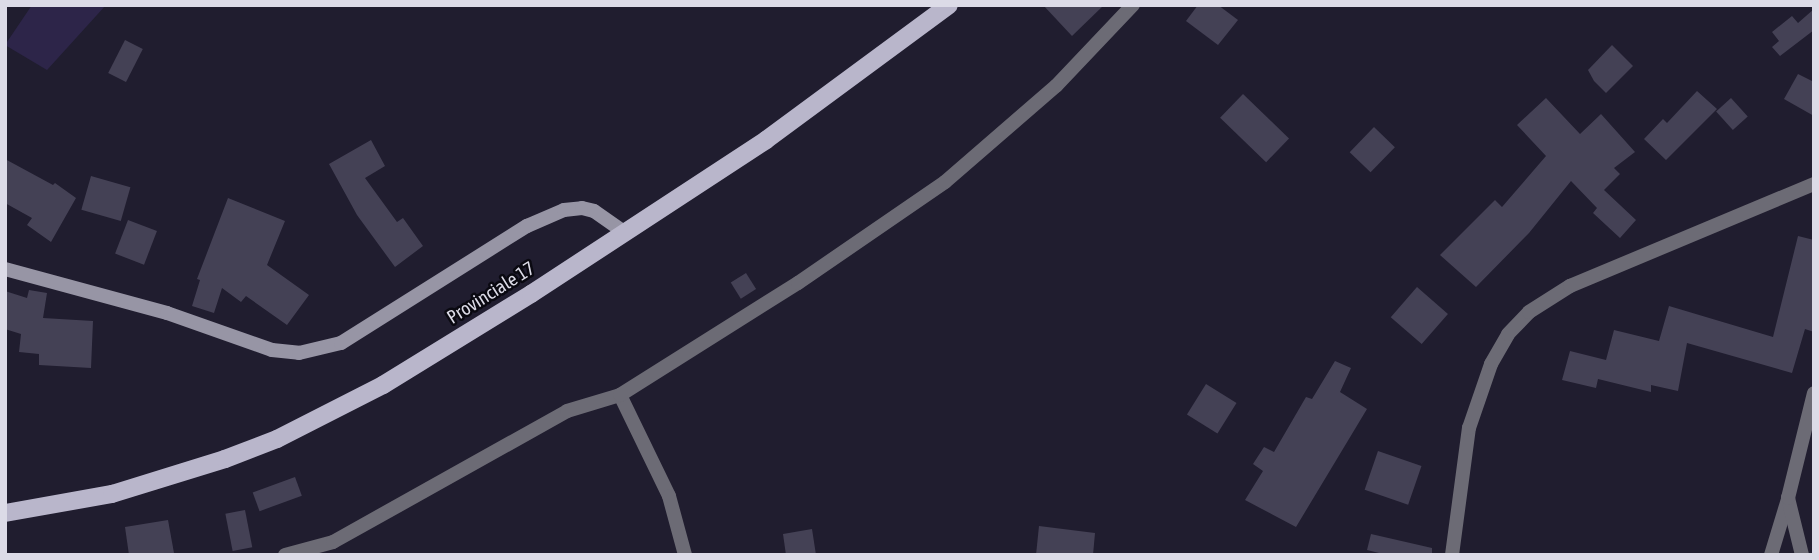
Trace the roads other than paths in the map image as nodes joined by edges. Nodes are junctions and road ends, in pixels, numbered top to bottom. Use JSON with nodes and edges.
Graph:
{"nodes":[{"id":1,"x":949,"y":5,"type":"edge"},
{"id":2,"x":1133,"y":5,"type":"edge"},
{"id":3,"x":1814,"y":184,"type":"edge"},
{"id":4,"x":624,"y":232,"type":"junction"},
{"id":5,"x":5,"y":269,"type":"edge"},
{"id":6,"x":1814,"y":394,"type":"edge"},
{"id":7,"x":620,"y":395,"type":"junction"},
{"id":8,"x":1788,"y":498,"type":"junction"},
{"id":9,"x":5,"y":513,"type":"edge"},
{"id":10,"x":285,"y":555,"type":"edge"},
{"id":11,"x":685,"y":555,"type":"edge"},
{"id":12,"x":1451,"y":555,"type":"edge"},
{"id":13,"x":1771,"y":555,"type":"edge"},
{"id":14,"x":1802,"y":555,"type":"edge"}],
"edges":[{"from":1,"to":4,"type":"main road","name":"Provinciale 17"},
{"from":2,"to":7,"type":"street"},
{"from":3,"to":12,"type":"street"},
{"from":4,"to":5,"type":"street"},
{"from":4,"to":9,"type":"main road","name":"Provinciale 17"},
{"from":6,"to":8,"type":"street"},
{"from":7,"to":10,"type":"street"},
{"from":7,"to":11,"type":"street"},
{"from":8,"to":13,"type":"street"},
{"from":8,"to":14,"type":"street"}]}
